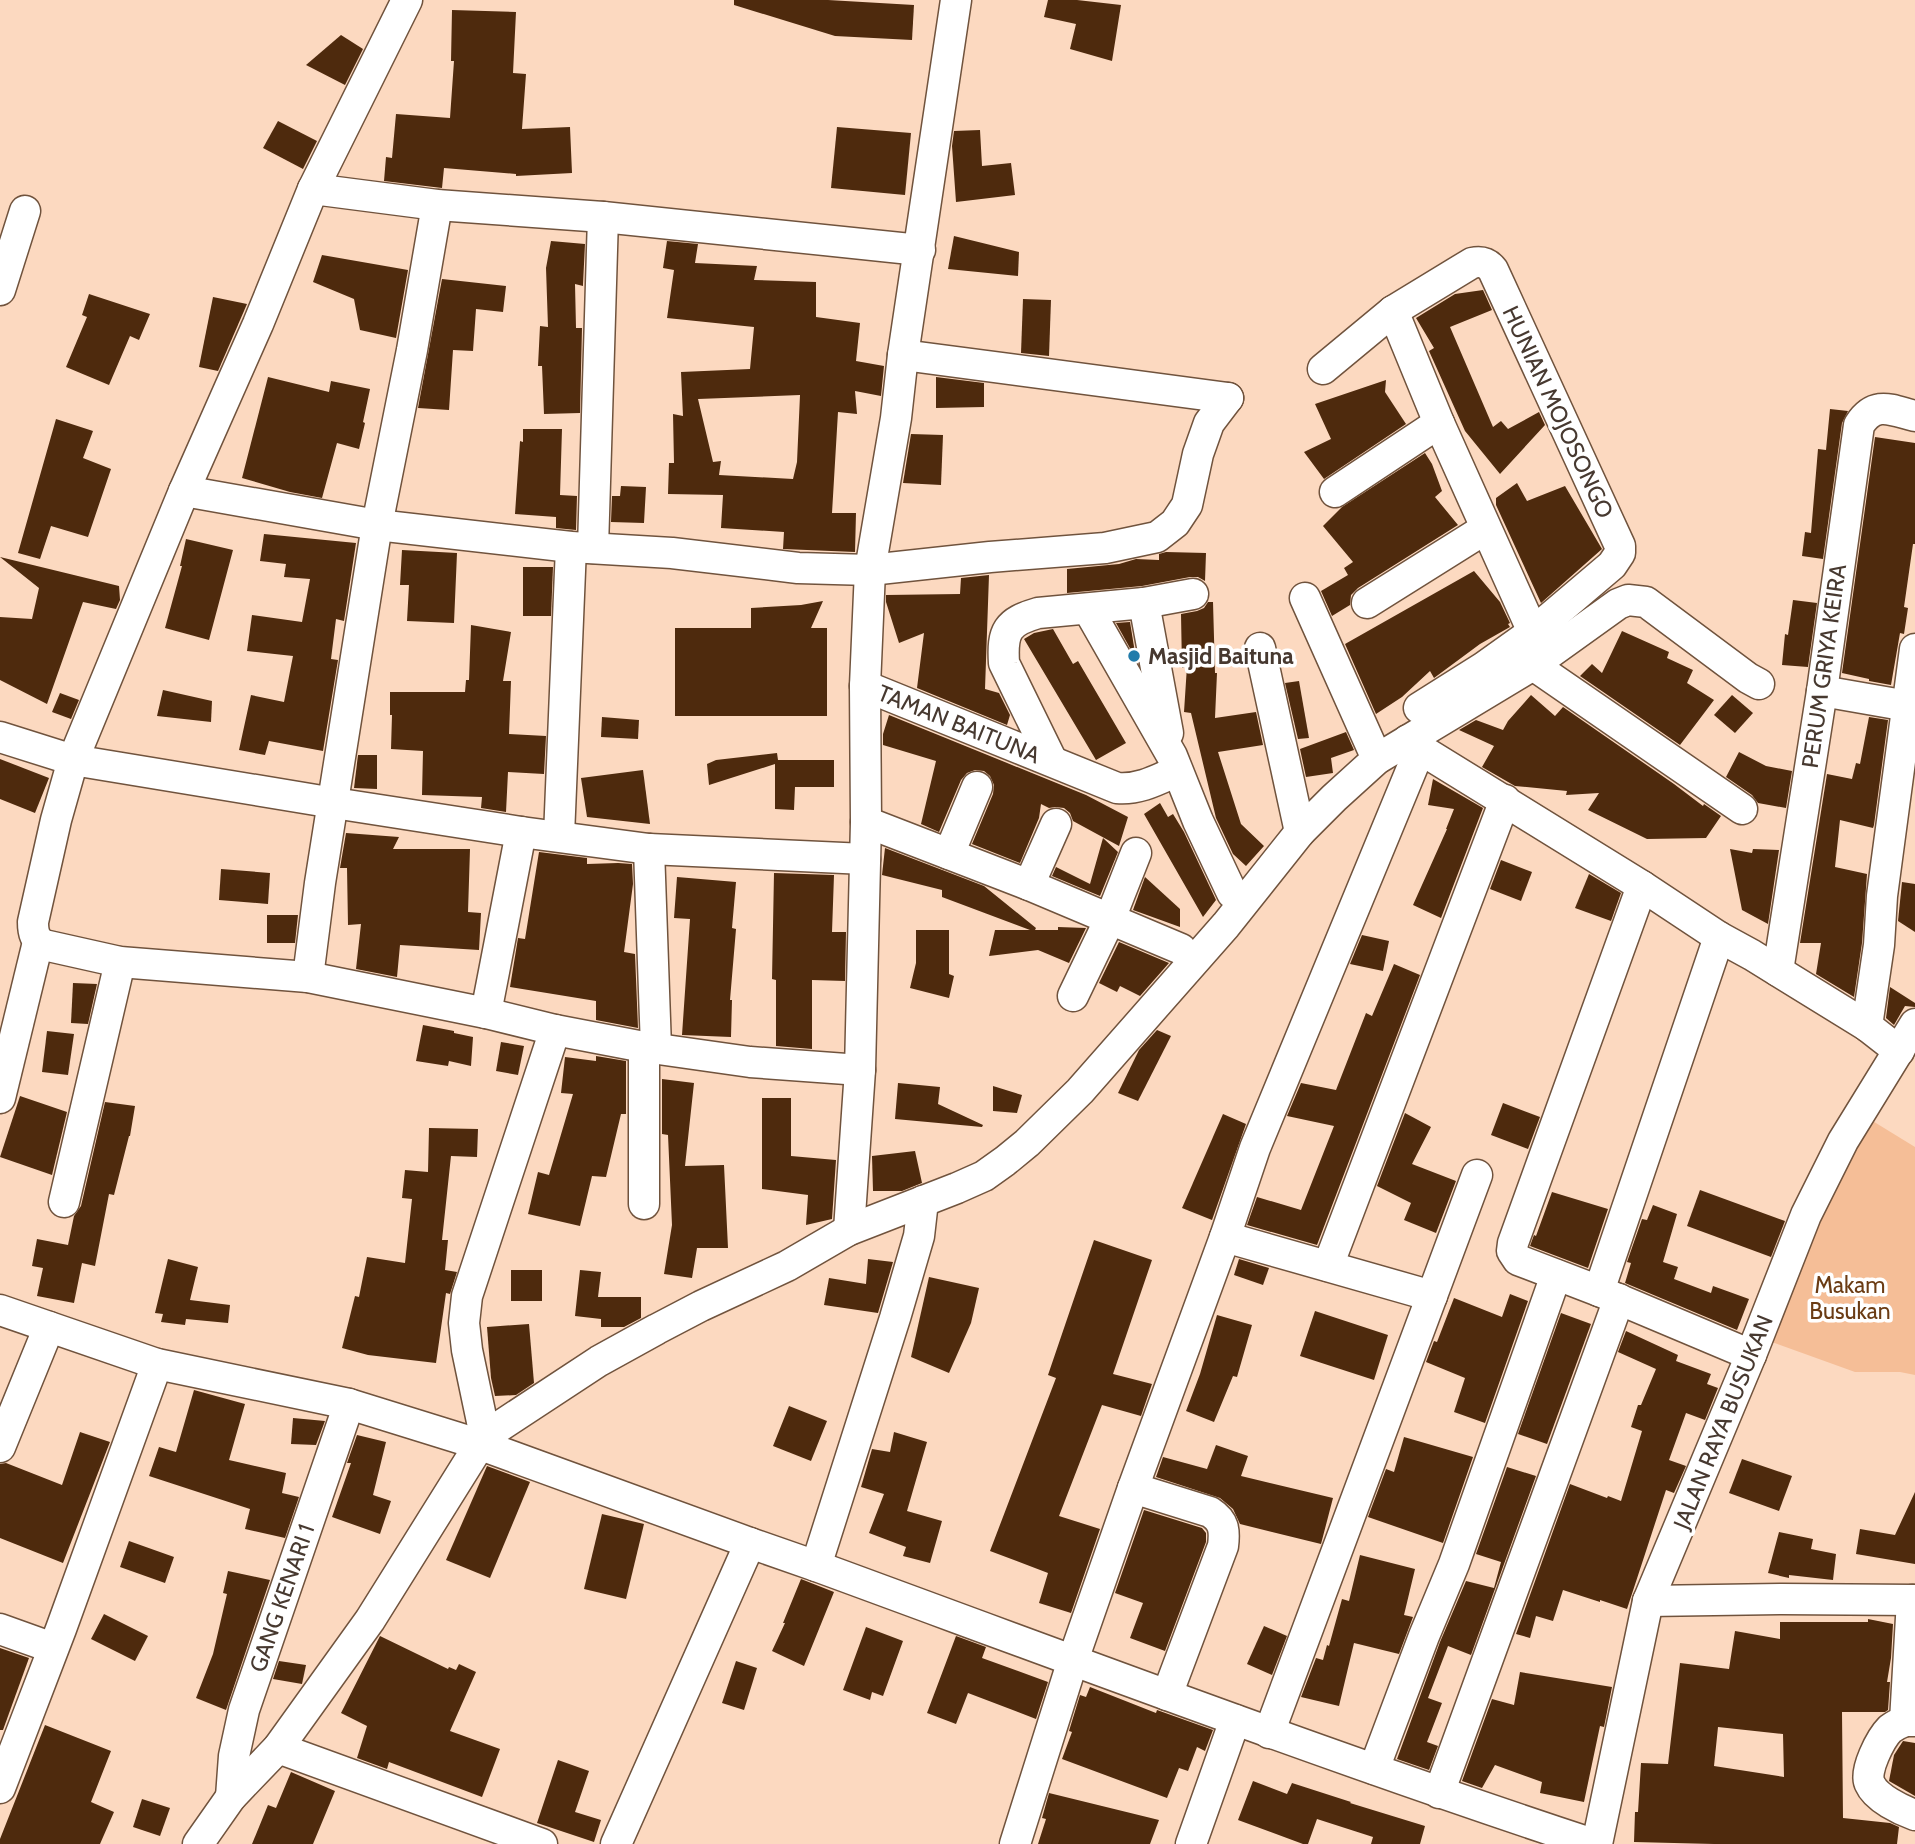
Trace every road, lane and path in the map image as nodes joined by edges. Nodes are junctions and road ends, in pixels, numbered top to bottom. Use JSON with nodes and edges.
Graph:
{"nodes":[{"id":1,"x":407,"y":0,"type":"edge"},
{"id":2,"x":956,"y":0,"type":"edge"},
{"id":3,"x":313,"y":189,"type":"junction"},
{"id":4,"x":437,"y":205,"type":"junction"},
{"id":5,"x":25,"y":211,"type":"dead end"},
{"id":6,"x":603,"y":217,"type":"junction"},
{"id":7,"x":920,"y":250,"type":"junction"},
{"id":8,"x":0,"y":290,"type":"edge"},
{"id":9,"x":1393,"y":311,"type":"junction"},
{"id":10,"x":903,"y":355,"type":"junction"},
{"id":11,"x":1324,"y":369,"type":"dead end"},
{"id":12,"x":1915,"y":416,"type":"edge"},
{"id":13,"x":1439,"y":423,"type":"junction"},
{"id":14,"x":184,"y":491,"type":"junction"},
{"id":15,"x":1335,"y":492,"type":"dead end"},
{"id":16,"x":377,"y":525,"type":"junction"},
{"id":17,"x":1485,"y":529,"type":"junction"},
{"id":18,"x":582,"y":548,"type":"junction"},
{"id":19,"x":870,"y":570,"type":"junction"},
{"id":20,"x":1193,"y":594,"type":"dead end"},
{"id":21,"x":1306,"y":598,"type":"dead end"},
{"id":22,"x":1144,"y":603,"type":"junction"},
{"id":23,"x":1367,"y":603,"type":"dead end"},
{"id":24,"x":1088,"y":609,"type":"junction"},
{"id":25,"x":1260,"y":648,"type":"dead end"},
{"id":26,"x":1915,"y":649,"type":"edge"},
{"id":27,"x":1538,"y":650,"type":"junction"},
{"id":28,"x":1759,"y":684,"type":"dead end"},
{"id":29,"x":865,"y":686,"type":"junction"},
{"id":30,"x":1822,"y":691,"type":"junction"},
{"id":31,"x":1908,"y":706,"type":"junction"},
{"id":32,"x":1419,"y":708,"type":"dead end"},
{"id":33,"x":0,"y":737,"type":"edge"},
{"id":34,"x":1414,"y":745,"type":"junction"},
{"id":35,"x":1377,"y":759,"type":"junction"},
{"id":36,"x":74,"y":760,"type":"junction"},
{"id":37,"x":1052,"y":761,"type":"junction"},
{"id":38,"x":1175,"y":764,"type":"junction"},
{"id":39,"x":977,"y":787,"type":"dead end"},
{"id":40,"x":1505,"y":800,"type":"junction"},
{"id":41,"x":334,"y":803,"type":"junction"},
{"id":42,"x":1742,"y":809,"type":"dead end"},
{"id":43,"x":866,"y":822,"type":"junction"},
{"id":44,"x":1056,"y":824,"type":"dead end"},
{"id":45,"x":521,"y":832,"type":"junction"},
{"id":46,"x":1300,"y":832,"type":"junction"},
{"id":47,"x":559,"y":836,"type":"junction"},
{"id":48,"x":649,"y":849,"type":"junction"},
{"id":49,"x":1136,"y":853,"type":"dead end"},
{"id":50,"x":949,"y":854,"type":"junction"},
{"id":51,"x":865,"y":859,"type":"junction"},
{"id":52,"x":1029,"y":885,"type":"junction"},
{"id":53,"x":1642,"y":886,"type":"junction"},
{"id":54,"x":1232,"y":893,"type":"dead end"},
{"id":55,"x":1110,"y":919,"type":"junction"},
{"id":56,"x":1719,"y":937,"type":"junction"},
{"id":57,"x":38,"y":942,"type":"junction"},
{"id":58,"x":1181,"y":949,"type":"dead end"},
{"id":59,"x":120,"y":962,"type":"junction"},
{"id":60,"x":1778,"y":971,"type":"junction"},
{"id":61,"x":308,"y":977,"type":"junction"},
{"id":62,"x":1073,"y":996,"type":"dead end"},
{"id":63,"x":486,"y":1013,"type":"junction"},
{"id":64,"x":1915,"y":1024,"type":"edge"},
{"id":65,"x":1867,"y":1026,"type":"junction"},
{"id":66,"x":555,"y":1030,"type":"junction"},
{"id":67,"x":650,"y":1047,"type":"junction"},
{"id":68,"x":1899,"y":1051,"type":"junction"},
{"id":69,"x":860,"y":1070,"type":"junction"},
{"id":70,"x":0,"y":1098,"type":"edge"},
{"id":71,"x":1477,"y":1175,"type":"dead end"},
{"id":72,"x":923,"y":1201,"type":"junction"},
{"id":73,"x":64,"y":1202,"type":"dead end"},
{"id":74,"x":644,"y":1204,"type":"dead end"},
{"id":75,"x":849,"y":1230,"type":"junction"},
{"id":76,"x":1225,"y":1237,"type":"junction"},
{"id":77,"x":1328,"y":1266,"type":"junction"},
{"id":78,"x":1556,"y":1275,"type":"junction"},
{"id":79,"x":1609,"y":1295,"type":"junction"},
{"id":80,"x":1432,"y":1296,"type":"junction"},
{"id":81,"x":0,"y":1310,"type":"edge"},
{"id":82,"x":49,"y":1327,"type":"junction"},
{"id":83,"x":1751,"y":1355,"type":"junction"},
{"id":84,"x":157,"y":1364,"type":"junction"},
{"id":85,"x":349,"y":1404,"type":"junction"},
{"id":86,"x":482,"y":1440,"type":"junction"},
{"id":87,"x":0,"y":1447,"type":"edge"},
{"id":88,"x":1133,"y":1488,"type":"junction"},
{"id":89,"x":750,"y":1543,"type":"junction"},
{"id":90,"x":816,"y":1566,"type":"junction"},
{"id":91,"x":1914,"y":1600,"type":"edge"},
{"id":92,"x":1648,"y":1601,"type":"junction"},
{"id":93,"x":0,"y":1629,"type":"edge"},
{"id":94,"x":53,"y":1648,"type":"junction"},
{"id":95,"x":1073,"y":1660,"type":"junction"},
{"id":96,"x":1167,"y":1695,"type":"junction"},
{"id":97,"x":1235,"y":1720,"type":"junction"},
{"id":98,"x":1910,"y":1721,"type":"edge"},
{"id":99,"x":1269,"y":1733,"type":"junction"},
{"id":100,"x":278,"y":1748,"type":"junction"},
{"id":101,"x":1374,"y":1769,"type":"junction"},
{"id":102,"x":0,"y":1788,"type":"edge"},
{"id":103,"x":1439,"y":1793,"type":"junction"},
{"id":104,"x":231,"y":1797,"type":"junction"},
{"id":105,"x":1915,"y":1815,"type":"edge"},
{"id":106,"x":198,"y":1844,"type":"edge"},
{"id":107,"x":542,"y":1844,"type":"edge"},
{"id":108,"x":616,"y":1844,"type":"edge"},
{"id":109,"x":1015,"y":1844,"type":"edge"},
{"id":110,"x":1191,"y":1844,"type":"edge"},
{"id":111,"x":1595,"y":1844,"type":"edge"}],
"edges":[{"from":1,"to":3,"type":"street"},
{"from":2,"to":7,"type":"street"},
{"from":3,"to":4,"type":"street"},
{"from":3,"to":14,"type":"street"},
{"from":4,"to":6,"type":"street"},
{"from":4,"to":16,"type":"street"},
{"from":5,"to":8,"type":"street"},
{"from":6,"to":7,"type":"street"},
{"from":6,"to":18,"type":"street"},
{"from":7,"to":10,"type":"street"},
{"from":9,"to":11,"type":"street","name":"HUNIAN MOJOSONGO"},
{"from":9,"to":13,"type":"street"},
{"from":9,"to":27,"type":"street","name":"HUNIAN MOJOSONGO"},
{"from":10,"to":19,"type":"street"},
{"from":10,"to":19,"type":"street"},
{"from":12,"to":30,"type":"street","name":"PERUM GRIYA KEIRA"},
{"from":13,"to":15,"type":"street"},
{"from":13,"to":17,"type":"street"},
{"from":14,"to":16,"type":"street"},
{"from":14,"to":36,"type":"street"},
{"from":16,"to":18,"type":"street"},
{"from":16,"to":41,"type":"street"},
{"from":17,"to":23,"type":"street"},
{"from":17,"to":27,"type":"street"},
{"from":18,"to":19,"type":"street"},
{"from":18,"to":47,"type":"street"},
{"from":19,"to":29,"type":"street"},
{"from":20,"to":22,"type":"street","name":"TAMAN BAITUNA"},
{"from":21,"to":35,"type":"street"},
{"from":22,"to":24,"type":"street","name":"TAMAN BAITUNA"},
{"from":22,"to":38,"type":"street"},
{"from":24,"to":37,"type":"street","name":"TAMAN BAITUNA"},
{"from":24,"to":38,"type":"street"},
{"from":25,"to":46,"type":"street"},
{"from":26,"to":31,"type":"street"},
{"from":27,"to":28,"type":"street"},
{"from":27,"to":32,"type":"street","name":"HUNIAN MOJOSONGO"},
{"from":27,"to":34,"type":"street"},
{"from":27,"to":42,"type":"street"},
{"from":29,"to":37,"type":"street","name":"TAMAN BAITUNA"},
{"from":29,"to":43,"type":"street"},
{"from":30,"to":31,"type":"street"},
{"from":30,"to":60,"type":"street","name":"PERUM GRIYA KEIRA"},
{"from":31,"to":65,"type":"street"},
{"from":33,"to":36,"type":"street"},
{"from":34,"to":35,"type":"street"},
{"from":34,"to":40,"type":"street"},
{"from":34,"to":76,"type":"street"},
{"from":35,"to":46,"type":"street"},
{"from":36,"to":41,"type":"street"},
{"from":36,"to":57,"type":"street"},
{"from":37,"to":38,"type":"street","name":"TAMAN BAITUNA"},
{"from":38,"to":54,"type":"street"},
{"from":39,"to":50,"type":"street"},
{"from":40,"to":53,"type":"street"},
{"from":40,"to":77,"type":"street"},
{"from":41,"to":45,"type":"street"},
{"from":41,"to":61,"type":"street"},
{"from":43,"to":50,"type":"street"},
{"from":43,"to":51,"type":"street"},
{"from":44,"to":52,"type":"street"},
{"from":45,"to":47,"type":"street"},
{"from":45,"to":63,"type":"street"},
{"from":46,"to":72,"type":"street"},
{"from":47,"to":48,"type":"street"},
{"from":48,"to":51,"type":"street"},
{"from":48,"to":67,"type":"street"},
{"from":49,"to":55,"type":"street"},
{"from":50,"to":52,"type":"street"},
{"from":51,"to":69,"type":"street"},
{"from":52,"to":55,"type":"street"},
{"from":53,"to":56,"type":"street"},
{"from":53,"to":78,"type":"street"},
{"from":55,"to":58,"type":"street"},
{"from":55,"to":62,"type":"street"},
{"from":56,"to":60,"type":"street"},
{"from":56,"to":79,"type":"street"},
{"from":57,"to":59,"type":"street"},
{"from":57,"to":70,"type":"street"},
{"from":59,"to":61,"type":"street"},
{"from":59,"to":73,"type":"street"},
{"from":60,"to":65,"type":"street"},
{"from":61,"to":63,"type":"street"},
{"from":63,"to":66,"type":"street"},
{"from":64,"to":68,"type":"street","name":"JALAN RAYA BUSUKAN"},
{"from":65,"to":68,"type":"street"},
{"from":66,"to":67,"type":"street"},
{"from":66,"to":86,"type":"street"},
{"from":67,"to":69,"type":"street"},
{"from":67,"to":74,"type":"street"},
{"from":68,"to":83,"type":"street","name":"JALAN RAYA BUSUKAN"},
{"from":69,"to":75,"type":"street"},
{"from":71,"to":80,"type":"street"},
{"from":72,"to":75,"type":"street"},
{"from":72,"to":90,"type":"street"},
{"from":75,"to":86,"type":"street"},
{"from":76,"to":77,"type":"street"},
{"from":76,"to":88,"type":"street"},
{"from":77,"to":80,"type":"street"},
{"from":78,"to":79,"type":"street"},
{"from":78,"to":101,"type":"street"},
{"from":79,"to":83,"type":"street"},
{"from":79,"to":103,"type":"street"},
{"from":80,"to":99,"type":"street"},
{"from":81,"to":82,"type":"street"},
{"from":82,"to":84,"type":"street"},
{"from":82,"to":87,"type":"street"},
{"from":83,"to":92,"type":"street","name":"JALAN RAYA BUSUKAN"},
{"from":84,"to":85,"type":"street"},
{"from":84,"to":94,"type":"street"},
{"from":85,"to":86,"type":"street"},
{"from":85,"to":104,"type":"street","name":"GANG KENARI 1"},
{"from":86,"to":89,"type":"street"},
{"from":86,"to":100,"type":"street"},
{"from":88,"to":95,"type":"street"},
{"from":88,"to":96,"type":"street"},
{"from":89,"to":90,"type":"street"},
{"from":89,"to":108,"type":"street"},
{"from":90,"to":95,"type":"street"},
{"from":91,"to":92,"type":"street"},
{"from":91,"to":98,"type":"street"},
{"from":92,"to":111,"type":"street","name":"JALAN RAYA BUSUKAN"},
{"from":93,"to":94,"type":"street"},
{"from":94,"to":102,"type":"street"},
{"from":95,"to":96,"type":"street"},
{"from":95,"to":109,"type":"street"},
{"from":96,"to":97,"type":"street"},
{"from":97,"to":99,"type":"street"},
{"from":97,"to":110,"type":"street"},
{"from":98,"to":105,"type":"street"},
{"from":99,"to":101,"type":"street"},
{"from":100,"to":104,"type":"street"},
{"from":100,"to":107,"type":"street"},
{"from":101,"to":103,"type":"street"},
{"from":103,"to":111,"type":"street"},
{"from":104,"to":106,"type":"street"}]}
